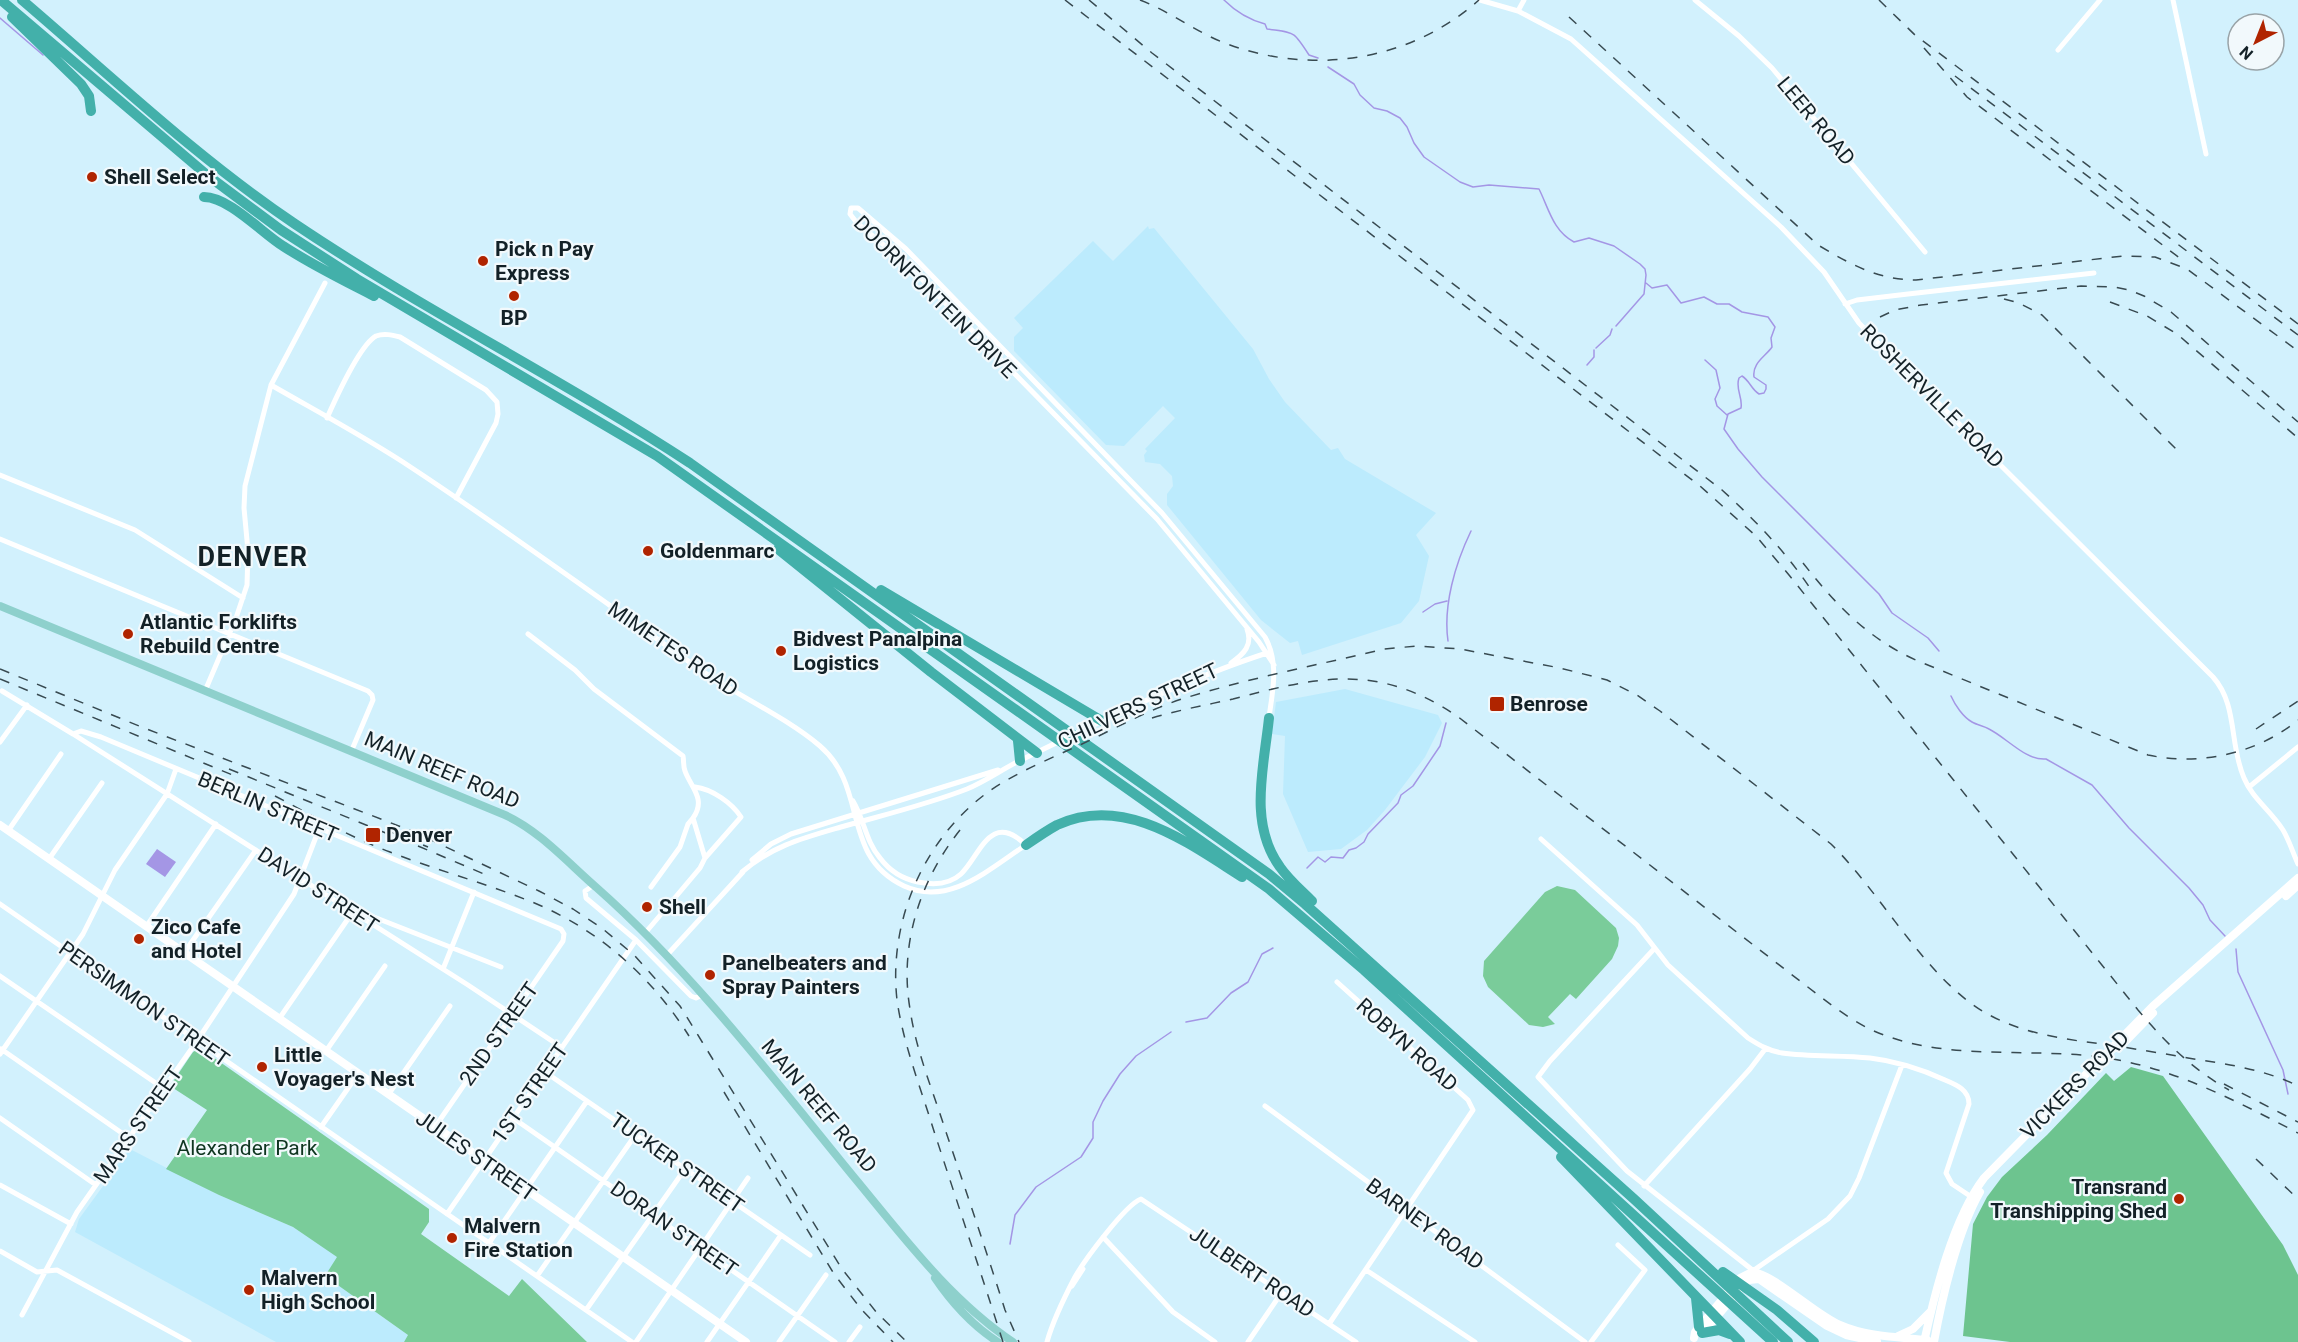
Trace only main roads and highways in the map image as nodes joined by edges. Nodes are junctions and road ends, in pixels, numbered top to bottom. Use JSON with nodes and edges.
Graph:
{"nodes":[{"id":1,"x":22,"y":0,"type":"edge"},
{"id":2,"x":1,"y":2,"type":"edge"},
{"id":3,"x":91,"y":111,"type":"dead end"},
{"id":4,"x":204,"y":197,"type":"dead end"},
{"id":5,"x":481,"y":352,"type":"junction"},
{"id":6,"x":701,"y":486,"type":"junction"},
{"id":7,"x":823,"y":556,"type":"junction"},
{"id":8,"x":0,"y":606,"type":"edge"},
{"id":9,"x":1269,"y":718,"type":"road end"},
{"id":10,"x":1102,"y":721,"type":"road end"},
{"id":11,"x":1018,"y":741,"type":"junction"},
{"id":12,"x":1037,"y":753,"type":"road end"},
{"id":13,"x":1020,"y":761,"type":"road end"},
{"id":14,"x":0,"y":825,"type":"edge"},
{"id":15,"x":1026,"y":845,"type":"road end"},
{"id":16,"x":2298,"y":878,"type":"edge"},
{"id":17,"x":2298,"y":885,"type":"edge"},
{"id":18,"x":1366,"y":964,"type":"junction"},
{"id":19,"x":2179,"y":987,"type":"junction"},
{"id":20,"x":1495,"y":1091,"type":"junction"},
{"id":21,"x":1973,"y":1199,"type":"junction"},
{"id":22,"x":922,"y":1258,"type":"junction"},
{"id":23,"x":1756,"y":1274,"type":"junction"},
{"id":24,"x":1721,"y":1280,"type":"junction"},
{"id":25,"x":1695,"y":1297,"type":"junction"},
{"id":26,"x":1932,"y":1311,"type":"junction"},
{"id":27,"x":1713,"y":1315,"type":"junction"},
{"id":28,"x":1697,"y":1335,"type":"edge"},
{"id":29,"x":1897,"y":1337,"type":"junction"},
{"id":30,"x":1737,"y":1339,"type":"edge"},
{"id":31,"x":1925,"y":1341,"type":"edge"},
{"id":32,"x":747,"y":1342,"type":"edge"},
{"id":33,"x":998,"y":1342,"type":"edge"},
{"id":34,"x":1013,"y":1342,"type":"edge"},
{"id":35,"x":1773,"y":1342,"type":"edge"},
{"id":36,"x":1788,"y":1342,"type":"edge"},
{"id":37,"x":1814,"y":1342,"type":"edge"},
{"id":38,"x":1877,"y":1342,"type":"edge"},
{"id":39,"x":1934,"y":1342,"type":"edge"}],
"edges":[{"from":1,"to":7,"type":"highway"},
{"from":2,"to":3,"type":"highway"},
{"from":2,"to":5,"type":"highway"},
{"from":4,"to":5,"type":"highway"},
{"from":5,"to":6,"type":"highway"},
{"from":6,"to":11,"type":"highway"},
{"from":6,"to":18,"type":"highway"},
{"from":7,"to":10,"type":"highway"},
{"from":7,"to":18,"type":"highway"},
{"from":8,"to":22,"type":"main road","name":"MAIN REEF ROAD"},
{"from":9,"to":18,"type":"highway"},
{"from":11,"to":12,"type":"highway"},
{"from":11,"to":13,"type":"highway"},
{"from":14,"to":32,"type":"main road","name":"JULES STREET"},
{"from":15,"to":18,"type":"highway"},
{"from":16,"to":19,"type":"main road","name":"VICKERS ROAD"},
{"from":17,"to":19,"type":"main road","name":"VICKERS ROAD"},
{"from":18,"to":20,"type":"highway"},
{"from":18,"to":24,"type":"highway"},
{"from":19,"to":21,"type":"main road","name":"VICKERS ROAD"},
{"from":20,"to":24,"type":"highway"},
{"from":20,"to":25,"type":"highway"},
{"from":21,"to":26,"type":"main road","name":"VICKERS ROAD"},
{"from":21,"to":39,"type":"main road","name":"VICKERS ROAD"},
{"from":22,"to":33,"type":"main road","name":"MAIN REEF ROAD"},
{"from":22,"to":34,"type":"main road","name":"MAIN REEF ROAD"},
{"from":23,"to":27,"type":"main road"},
{"from":23,"to":29,"type":"main road"},
{"from":23,"to":38,"type":"main road"},
{"from":24,"to":35,"type":"highway"},
{"from":24,"to":36,"type":"highway"},
{"from":24,"to":37,"type":"highway"},
{"from":25,"to":27,"type":"highway"},
{"from":25,"to":28,"type":"highway"},
{"from":26,"to":29,"type":"main road"},
{"from":26,"to":31,"type":"main road","name":"VICKERS ROAD"},
{"from":27,"to":28,"type":"main road"},
{"from":27,"to":30,"type":"highway"},
{"from":28,"to":30,"type":"highway"},
{"from":29,"to":31,"type":"main road"},
{"from":31,"to":39,"type":"main road"}]}
